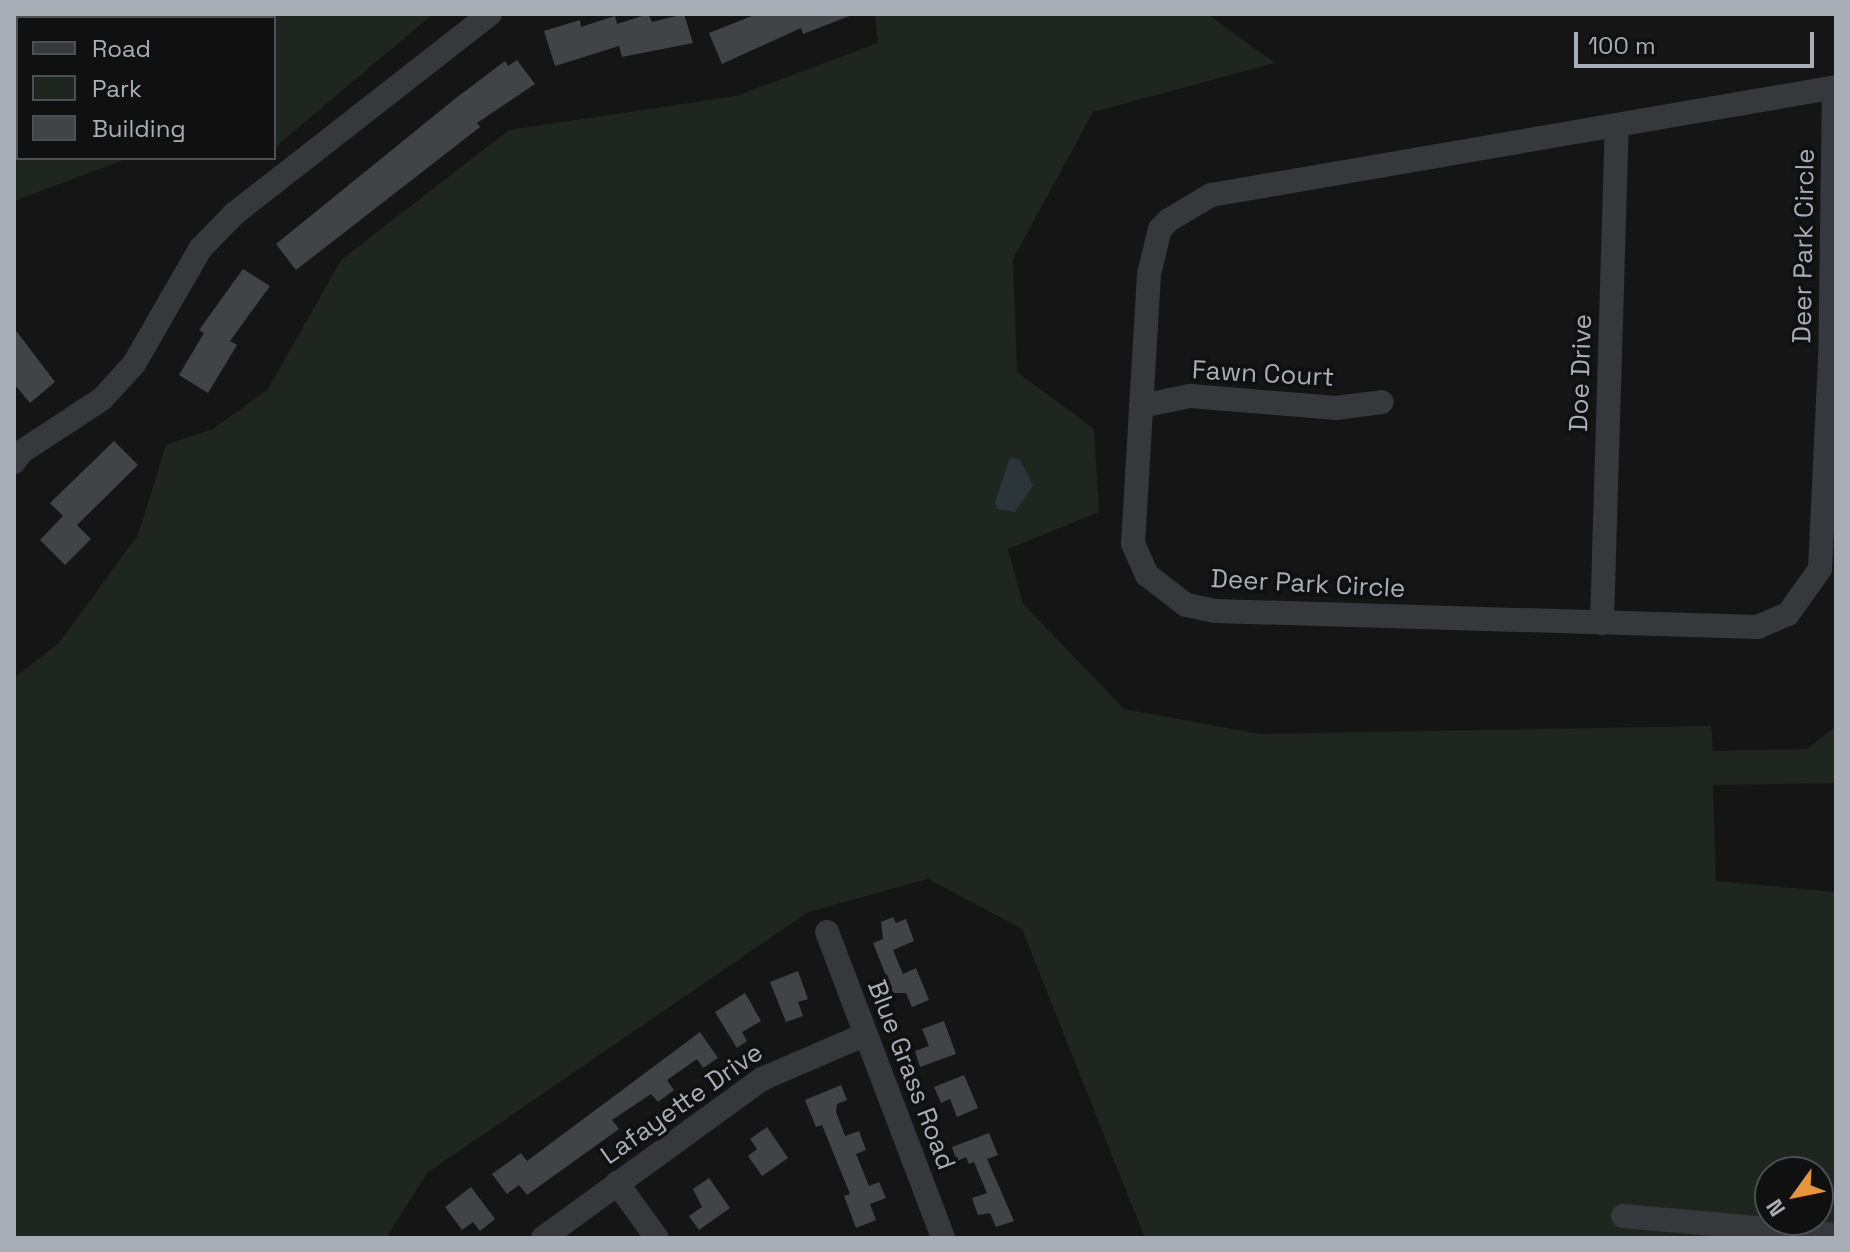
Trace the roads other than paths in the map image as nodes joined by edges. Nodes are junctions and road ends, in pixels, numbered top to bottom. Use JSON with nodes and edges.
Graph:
{"nodes":[{"id":1,"x":490,"y":14,"type":"edge"},
{"id":2,"x":1835,"y":87,"type":"edge"},
{"id":3,"x":1617,"y":125,"type":"junction"},
{"id":4,"x":1382,"y":402,"type":"dead end"},
{"id":5,"x":1141,"y":406,"type":"junction"},
{"id":6,"x":16,"y":453,"type":"edge"},
{"id":7,"x":1602,"y":623,"type":"junction"},
{"id":8,"x":827,"y":932,"type":"dead end"},
{"id":9,"x":864,"y":1035,"type":"junction"},
{"id":10,"x":617,"y":1183,"type":"junction"},
{"id":11,"x":1623,"y":1216,"type":"dead end"},
{"id":12,"x":1836,"y":1235,"type":"edge"},
{"id":13,"x":543,"y":1238,"type":"edge"},
{"id":14,"x":657,"y":1238,"type":"edge"},
{"id":15,"x":943,"y":1238,"type":"edge"}],
"edges":[{"from":1,"to":6,"type":"street"},
{"from":2,"to":3,"type":"street","name":"Deer Park Circle"},
{"from":2,"to":7,"type":"street","name":"Deer Park Circle"},
{"from":3,"to":5,"type":"street","name":"Deer Park Circle"},
{"from":3,"to":7,"type":"street","name":"Doe Drive"},
{"from":4,"to":5,"type":"street","name":"Fawn Court"},
{"from":5,"to":7,"type":"street","name":"Deer Park Circle"},
{"from":8,"to":9,"type":"street","name":"Blue Grass Road"},
{"from":9,"to":10,"type":"street","name":"Lafayette Drive"},
{"from":9,"to":15,"type":"street","name":"Blue Grass Road"},
{"from":10,"to":13,"type":"street","name":"Lafayette Drive"},
{"from":10,"to":14,"type":"street"},
{"from":11,"to":12,"type":"street"}]}
